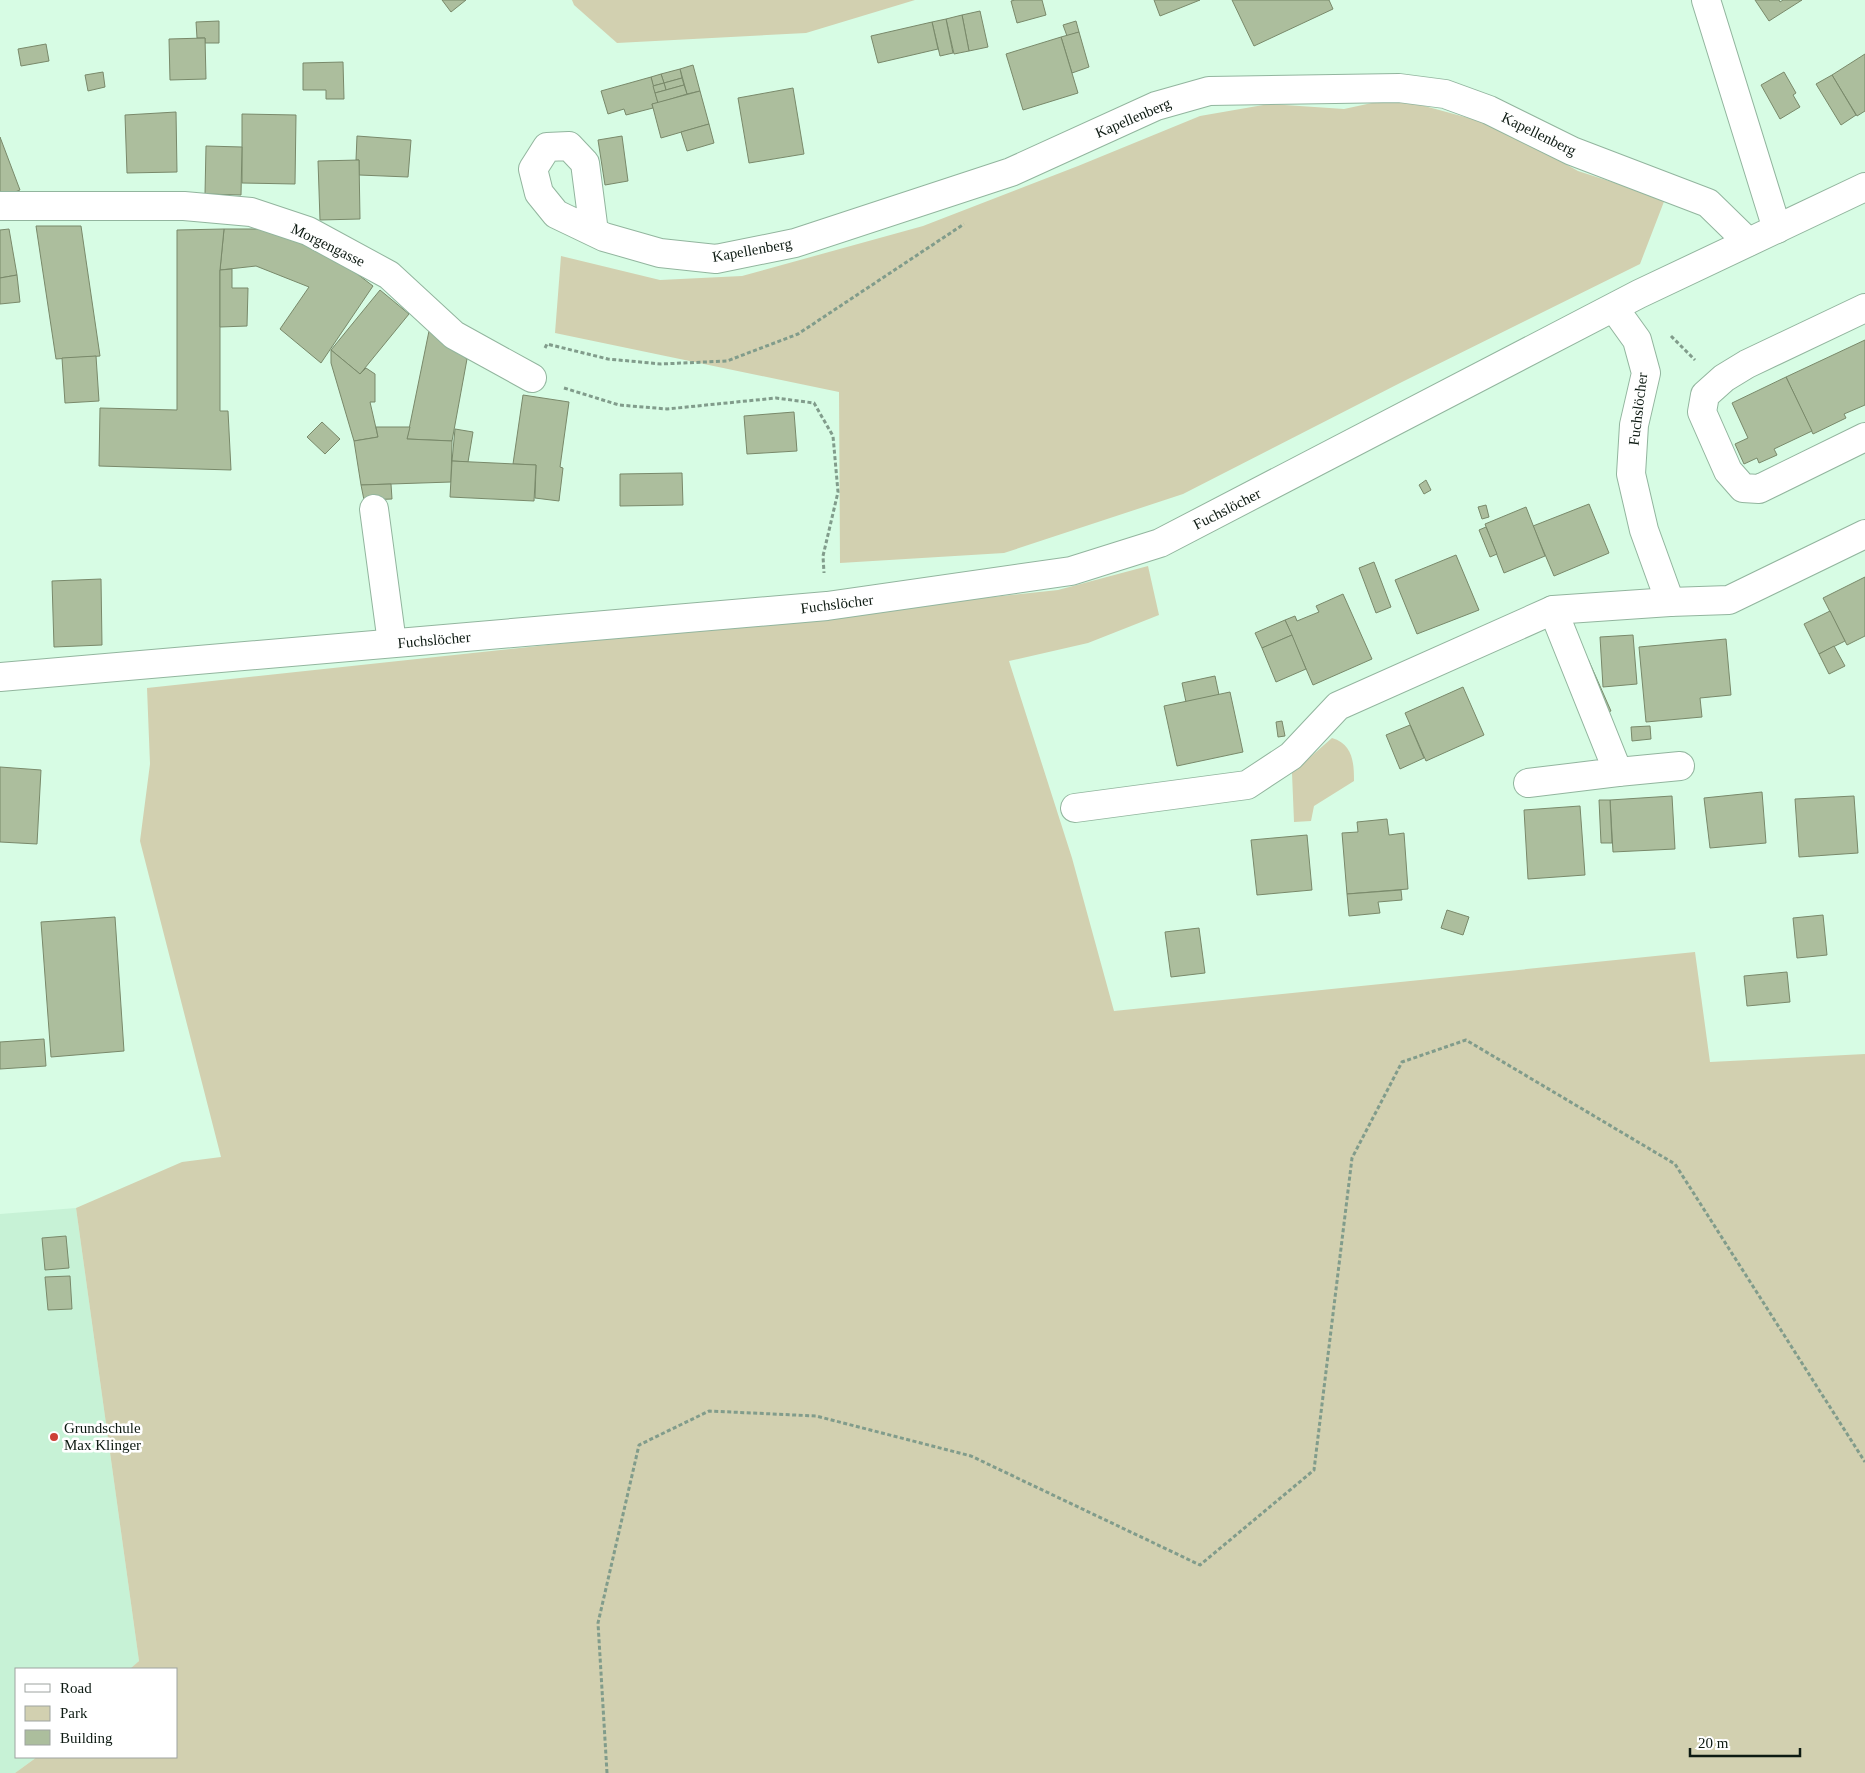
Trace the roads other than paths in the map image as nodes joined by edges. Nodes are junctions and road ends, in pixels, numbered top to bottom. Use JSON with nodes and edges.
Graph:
{"nodes":[{"id":1,"x":1706,"y":0,"type":"edge"},
{"id":2,"x":1865,"y":187,"type":"edge"},
{"id":3,"x":0,"y":206,"type":"edge"},
{"id":4,"x":1777,"y":229,"type":"junction"},
{"id":5,"x":594,"y":232,"type":"dead end"},
{"id":6,"x":1748,"y":242,"type":"junction"},
{"id":7,"x":1614,"y":308,"type":"junction"},
{"id":8,"x":1865,"y":308,"type":"edge"},
{"id":9,"x":532,"y":378,"type":"road end"},
{"id":10,"x":1865,"y":437,"type":"edge"},
{"id":11,"x":374,"y":509,"type":"dead end"},
{"id":12,"x":1865,"y":534,"type":"edge"},
{"id":13,"x":1670,"y":602,"type":"junction"},
{"id":14,"x":1553,"y":610,"type":"junction"},
{"id":15,"x":392,"y":643,"type":"junction"},
{"id":16,"x":0,"y":677,"type":"edge"},
{"id":17,"x":1680,"y":766,"type":"dead end"},
{"id":18,"x":1618,"y":772,"type":"junction"},
{"id":19,"x":1528,"y":783,"type":"dead end"},
{"id":20,"x":1075,"y":808,"type":"dead end"}],
"edges":[{"from":1,"to":4,"type":"street"},
{"from":2,"to":4,"type":"street","name":"Fuchslöcher"},
{"from":3,"to":9,"type":"street","name":"Morgengasse"},
{"from":4,"to":6,"type":"street","name":"Fuchslöcher"},
{"from":5,"to":6,"type":"street","name":"Kapellenberg"},
{"from":6,"to":7,"type":"street","name":"Fuchslöcher"},
{"from":7,"to":13,"type":"street","name":"Fuchslöcher"},
{"from":7,"to":15,"type":"street","name":"Fuchslöcher"},
{"from":8,"to":10,"type":"street"},
{"from":11,"to":15,"type":"street"},
{"from":12,"to":13,"type":"street"},
{"from":13,"to":14,"type":"street"},
{"from":14,"to":18,"type":"street"},
{"from":14,"to":20,"type":"street"},
{"from":15,"to":16,"type":"street","name":"Fuchslöcher"},
{"from":17,"to":18,"type":"street"},
{"from":18,"to":19,"type":"street"}]}
